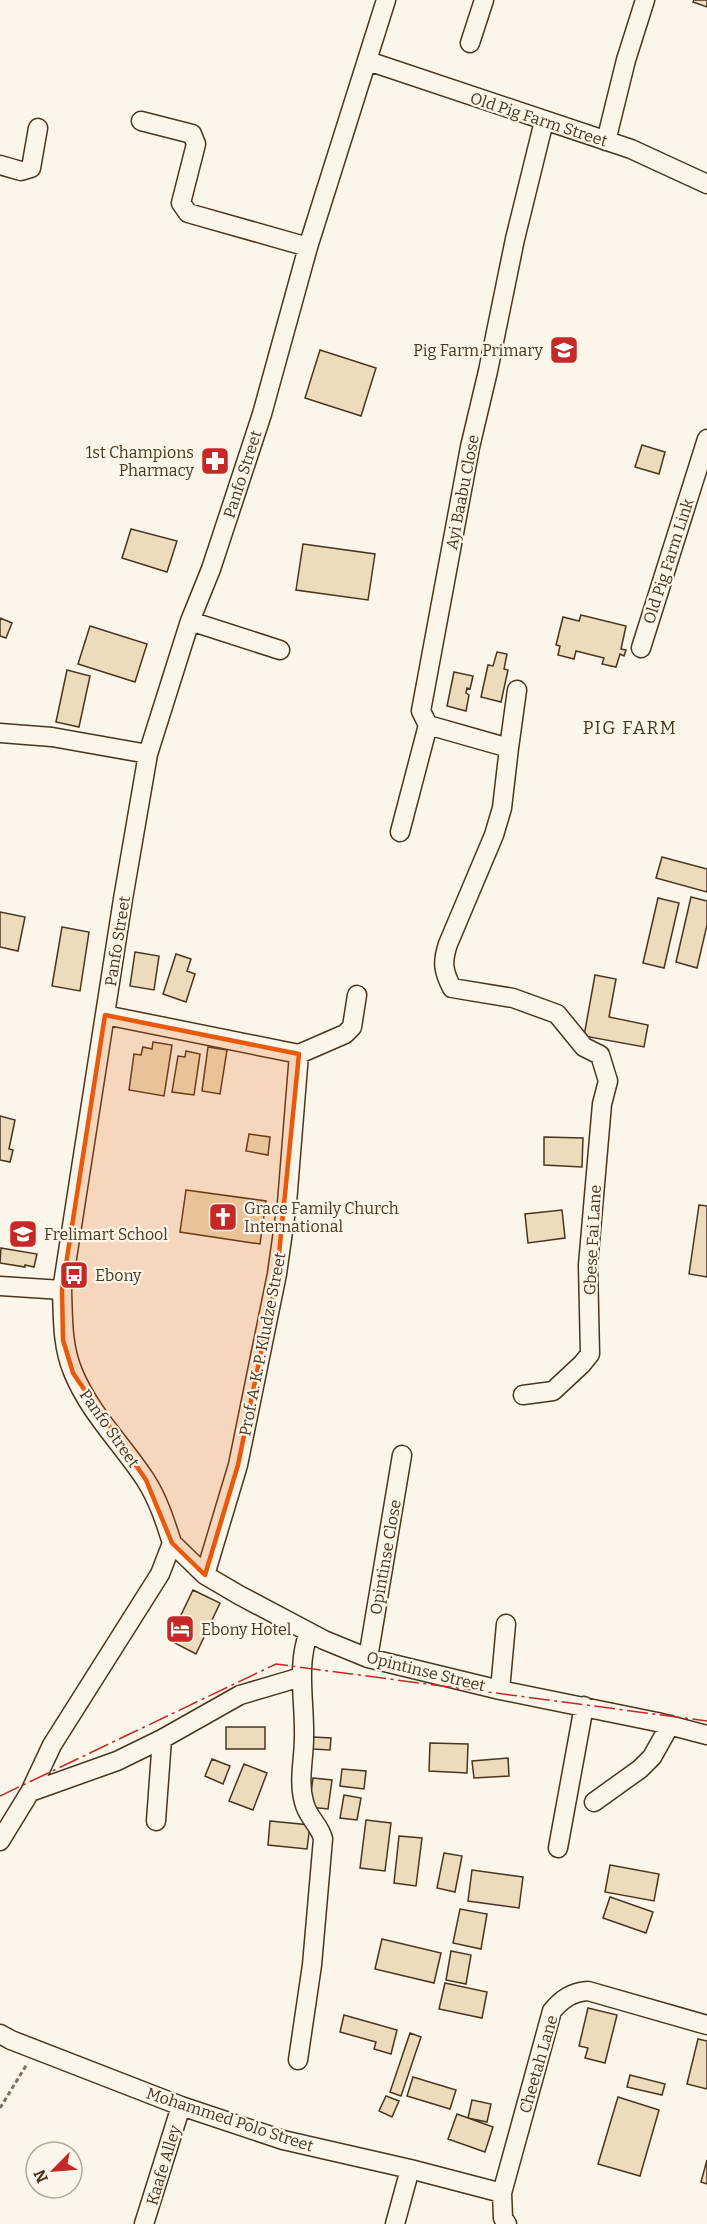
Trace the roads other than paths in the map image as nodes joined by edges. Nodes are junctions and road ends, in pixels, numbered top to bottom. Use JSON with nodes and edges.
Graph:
{"nodes":[{"id":1,"x":386,"y":0,"type":"edge"},
{"id":2,"x":484,"y":0,"type":"edge"},
{"id":3,"x":645,"y":0,"type":"edge"},
{"id":4,"x":470,"y":43,"type":"dead end"},
{"id":5,"x":368,"y":61,"type":"junction"},
{"id":6,"x":141,"y":121,"type":"dead end"},
{"id":7,"x":544,"y":121,"type":"junction"},
{"id":8,"x":38,"y":128,"type":"dead end"},
{"id":9,"x":606,"y":141,"type":"junction"},
{"id":10,"x":0,"y":165,"type":"edge"},
{"id":11,"x":707,"y":184,"type":"edge"},
{"id":12,"x":308,"y":247,"type":"junction"},
{"id":13,"x":707,"y":439,"type":"edge"},
{"id":14,"x":190,"y":621,"type":"junction"},
{"id":15,"x":641,"y":648,"type":"dead end"},
{"id":16,"x":280,"y":650,"type":"dead end"},
{"id":17,"x":517,"y":690,"type":"dead end"},
{"id":18,"x":428,"y":725,"type":"junction"},
{"id":19,"x":0,"y":733,"type":"edge"},
{"id":20,"x":509,"y":748,"type":"junction"},
{"id":21,"x":148,"y":754,"type":"junction"},
{"id":22,"x":400,"y":832,"type":"dead end"},
{"id":23,"x":357,"y":995,"type":"dead end"},
{"id":24,"x":105,"y":1015,"type":"junction"},
{"id":25,"x":299,"y":1054,"type":"junction"},
{"id":26,"x":0,"y":1286,"type":"edge"},
{"id":27,"x":62,"y":1290,"type":"junction"},
{"id":28,"x":523,"y":1395,"type":"dead end"},
{"id":29,"x":402,"y":1455,"type":"dead end"},
{"id":30,"x":172,"y":1543,"type":"junction"},
{"id":31,"x":205,"y":1575,"type":"junction"},
{"id":32,"x":506,"y":1624,"type":"dead end"},
{"id":33,"x":309,"y":1632,"type":"junction"},
{"id":34,"x":368,"y":1658,"type":"junction"},
{"id":35,"x":301,"y":1677,"type":"junction"},
{"id":36,"x":500,"y":1690,"type":"junction"},
{"id":37,"x":584,"y":1706,"type":"junction"},
{"id":38,"x":670,"y":1725,"type":"junction"},
{"id":39,"x":707,"y":1735,"type":"edge"},
{"id":40,"x":162,"y":1739,"type":"junction"},
{"id":41,"x":30,"y":1792,"type":"junction"},
{"id":42,"x":594,"y":1802,"type":"dead end"},
{"id":43,"x":156,"y":1821,"type":"dead end"},
{"id":44,"x":0,"y":1841,"type":"edge"},
{"id":45,"x":558,"y":1848,"type":"dead end"},
{"id":46,"x":707,"y":2025,"type":"edge"},
{"id":47,"x":0,"y":2034,"type":"edge"},
{"id":48,"x":298,"y":2060,"type":"dead end"},
{"id":49,"x":181,"y":2106,"type":"junction"},
{"id":50,"x":410,"y":2169,"type":"junction"},
{"id":51,"x":503,"y":2208,"type":"edge"},
{"id":52,"x":144,"y":2224,"type":"edge"},
{"id":53,"x":395,"y":2224,"type":"edge"}],
"edges":[{"from":1,"to":5,"type":"street","name":"Panfo Street"},
{"from":2,"to":4,"type":"street"},
{"from":3,"to":9,"type":"street"},
{"from":5,"to":7,"type":"street","name":"Old Pig Farm Street"},
{"from":5,"to":12,"type":"street","name":"Panfo Street"},
{"from":6,"to":12,"type":"street"},
{"from":7,"to":9,"type":"street","name":"Old Pig Farm Street"},
{"from":7,"to":18,"type":"street","name":"Ayi Baabu Close"},
{"from":8,"to":10,"type":"street"},
{"from":9,"to":11,"type":"street","name":"Old Pig Farm Street"},
{"from":12,"to":14,"type":"street","name":"Panfo Street"},
{"from":13,"to":15,"type":"street","name":"Old Pig Farm Link"},
{"from":14,"to":16,"type":"street"},
{"from":14,"to":21,"type":"street","name":"Panfo Street"},
{"from":17,"to":20,"type":"street"},
{"from":18,"to":20,"type":"street"},
{"from":18,"to":22,"type":"street"},
{"from":19,"to":21,"type":"street"},
{"from":20,"to":28,"type":"street","name":"Gbese Fai Lane"},
{"from":21,"to":24,"type":"street","name":"Panfo Street"},
{"from":23,"to":25,"type":"street"},
{"from":24,"to":25,"type":"street"},
{"from":24,"to":27,"type":"street","name":"Panfo Street"},
{"from":25,"to":31,"type":"street","name":"Prof. A. K. P. Kludze Street"},
{"from":26,"to":27,"type":"street"},
{"from":27,"to":30,"type":"street","name":"Panfo Street"},
{"from":29,"to":34,"type":"street","name":"Opintinse Close"},
{"from":30,"to":31,"type":"street","name":"Opintinse Street"},
{"from":30,"to":41,"type":"street"},
{"from":31,"to":33,"type":"street","name":"Opintinse Street"},
{"from":32,"to":36,"type":"street"},
{"from":33,"to":34,"type":"street","name":"Opintinse Street"},
{"from":33,"to":35,"type":"street"},
{"from":34,"to":36,"type":"street","name":"Opintinse Street"},
{"from":35,"to":40,"type":"street"},
{"from":35,"to":48,"type":"street"},
{"from":36,"to":37,"type":"street","name":"Opintinse Street"},
{"from":37,"to":38,"type":"street","name":"Opintinse Street"},
{"from":37,"to":45,"type":"street"},
{"from":38,"to":39,"type":"street","name":"Opintinse Street"},
{"from":38,"to":42,"type":"street"},
{"from":40,"to":41,"type":"street"},
{"from":40,"to":43,"type":"street"},
{"from":41,"to":44,"type":"street"},
{"from":46,"to":51,"type":"street","name":"Cheetah Lane"},
{"from":47,"to":49,"type":"street","name":"Mohammed Polo Street"},
{"from":49,"to":50,"type":"street","name":"Mohammed Polo Street"},
{"from":49,"to":52,"type":"street","name":"Kaafe Alley"},
{"from":50,"to":51,"type":"street","name":"Mohammed Polo Street"},
{"from":50,"to":53,"type":"street"}]}
